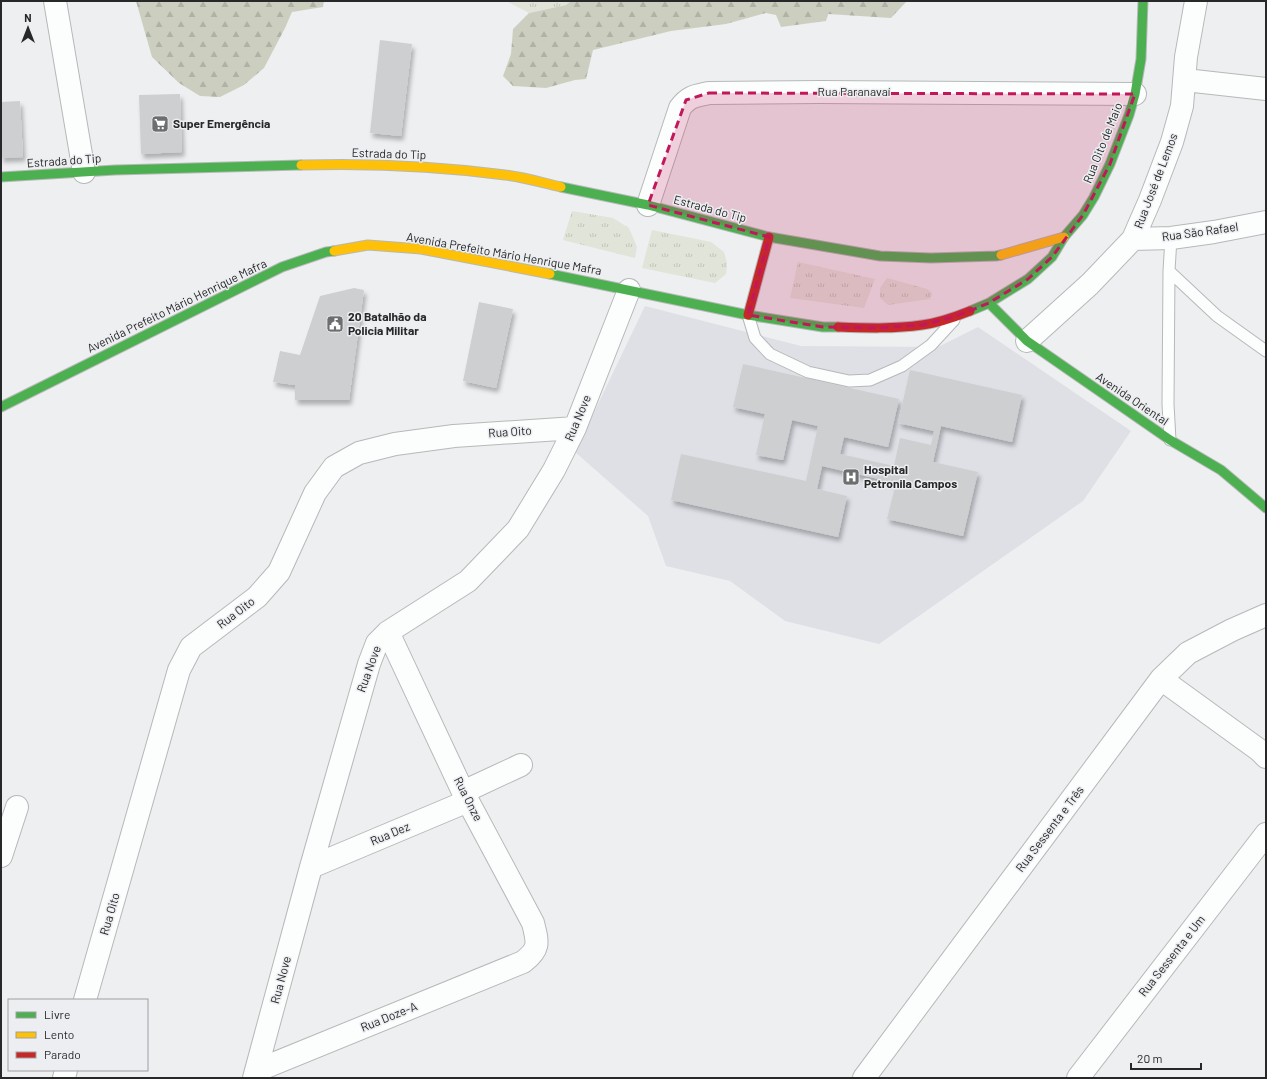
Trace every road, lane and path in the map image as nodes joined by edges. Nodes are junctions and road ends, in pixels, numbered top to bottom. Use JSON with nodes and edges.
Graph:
{"nodes":[{"id":1,"x":55,"y":1,"type":"edge"},
{"id":2,"x":1143,"y":1,"type":"edge"},
{"id":3,"x":1196,"y":1,"type":"edge"},
{"id":4,"x":1185,"y":80,"type":"junction"},
{"id":5,"x":1266,"y":89,"type":"edge"},
{"id":6,"x":1135,"y":94,"type":"junction"},
{"id":7,"x":84,"y":172,"type":"junction"},
{"id":8,"x":1,"y":177,"type":"edge"},
{"id":9,"x":648,"y":205,"type":"junction"},
{"id":10,"x":1266,"y":222,"type":"edge"},
{"id":11,"x":769,"y":237,"type":"junction"},
{"id":12,"x":1064,"y":237,"type":"junction"},
{"id":13,"x":1171,"y":238,"type":"junction"},
{"id":14,"x":1133,"y":239,"type":"junction"},
{"id":15,"x":1169,"y":270,"type":"junction"},
{"id":16,"x":629,"y":290,"type":"junction"},
{"id":17,"x":989,"y":303,"type":"junction"},
{"id":18,"x":748,"y":315,"type":"junction"},
{"id":19,"x":957,"y":316,"type":"junction"},
{"id":20,"x":1027,"y":341,"type":"junction"},
{"id":21,"x":1266,"y":352,"type":"edge"},
{"id":22,"x":1,"y":407,"type":"edge"},
{"id":23,"x":575,"y":428,"type":"junction"},
{"id":24,"x":1170,"y":440,"type":"junction"},
{"id":25,"x":1266,"y":508,"type":"edge"},
{"id":26,"x":1266,"y":616,"type":"edge"},
{"id":27,"x":388,"y":632,"type":"junction"},
{"id":28,"x":1161,"y":679,"type":"junction"},
{"id":29,"x":1266,"y":757,"type":"edge"},
{"id":30,"x":521,"y":765,"type":"dead end"},
{"id":31,"x":466,"y":796,"type":"junction"},
{"id":32,"x":17,"y":807,"type":"dead end"},
{"id":33,"x":1266,"y":834,"type":"edge"},
{"id":34,"x":2,"y":846,"type":"edge"},
{"id":35,"x":311,"y":867,"type":"junction"},
{"id":36,"x":522,"y":962,"type":"joint"},
{"id":37,"x":85,"y":999,"type":"edge"},
{"id":38,"x":255,"y":1075,"type":"edge"},
{"id":39,"x":864,"y":1078,"type":"edge"},
{"id":40,"x":1078,"y":1078,"type":"edge"}],
"edges":[{"from":1,"to":7,"type":"street"},
{"from":2,"to":6,"type":"street","name":"Rua Oito de Maio"},
{"from":3,"to":4,"type":"street","name":"Rua José de Lemos"},
{"from":4,"to":5,"type":"street"},
{"from":4,"to":14,"type":"street","name":"Rua José de Lemos"},
{"from":6,"to":9,"type":"street","name":"Rua Paranavaí"},
{"from":6,"to":12,"type":"street","name":"Rua Oito de Maio"},
{"from":7,"to":8,"type":"street","name":"Estrada do Tip"},
{"from":7,"to":9,"type":"street","name":"Estrada do Tip"},
{"from":9,"to":11,"type":"street","name":"Estrada do Tip"},
{"from":10,"to":13,"type":"street","name":"Rua São Rafael"},
{"from":11,"to":12,"type":"street","name":"Estrada do Tip"},
{"from":11,"to":18,"type":"street"},
{"from":12,"to":17,"type":"street","name":"Rua Oito de Maio"},
{"from":13,"to":14,"type":"street","name":"Rua São Rafael"},
{"from":13,"to":15,"type":"lane"},
{"from":14,"to":20,"type":"street","name":"Rua José de Lemos"},
{"from":15,"to":21,"type":"lane"},
{"from":15,"to":24,"type":"lane"},
{"from":16,"to":18,"type":"street","name":"Avenida Prefeito Mário Henrique Mafra"},
{"from":16,"to":22,"type":"street","name":"Avenida Prefeito Mário Henrique Mafra"},
{"from":16,"to":23,"type":"street","name":"Rua Nove"},
{"from":17,"to":19,"type":"street","name":"Rua Oito de Maio"},
{"from":17,"to":20,"type":"street","name":"Avenida Oriental"},
{"from":18,"to":19,"type":"street","name":"Avenida Prefeito Mário Henrique Mafra"},
{"from":18,"to":19,"type":"lane"},
{"from":20,"to":24,"type":"street","name":"Avenida Oriental"},
{"from":23,"to":27,"type":"street","name":"Rua Nove"},
{"from":23,"to":37,"type":"street","name":"Rua Oito"},
{"from":24,"to":25,"type":"street","name":"Avenida Oriental"},
{"from":26,"to":28,"type":"street","name":"Rua Sessenta e Três"},
{"from":27,"to":31,"type":"street","name":"Rua Onze"},
{"from":27,"to":35,"type":"street","name":"Rua Nove"},
{"from":28,"to":29,"type":"street"},
{"from":28,"to":39,"type":"street","name":"Rua Sessenta e Três"},
{"from":30,"to":31,"type":"street","name":"Rua Dez"},
{"from":31,"to":35,"type":"street","name":"Rua Dez"},
{"from":31,"to":36,"type":"street","name":"Rua Onze"},
{"from":32,"to":34,"type":"street"},
{"from":33,"to":40,"type":"street","name":"Rua Sessenta e Um"},
{"from":35,"to":38,"type":"street","name":"Rua Nove"},
{"from":36,"to":38,"type":"street","name":"Rua Doze-A"}]}
